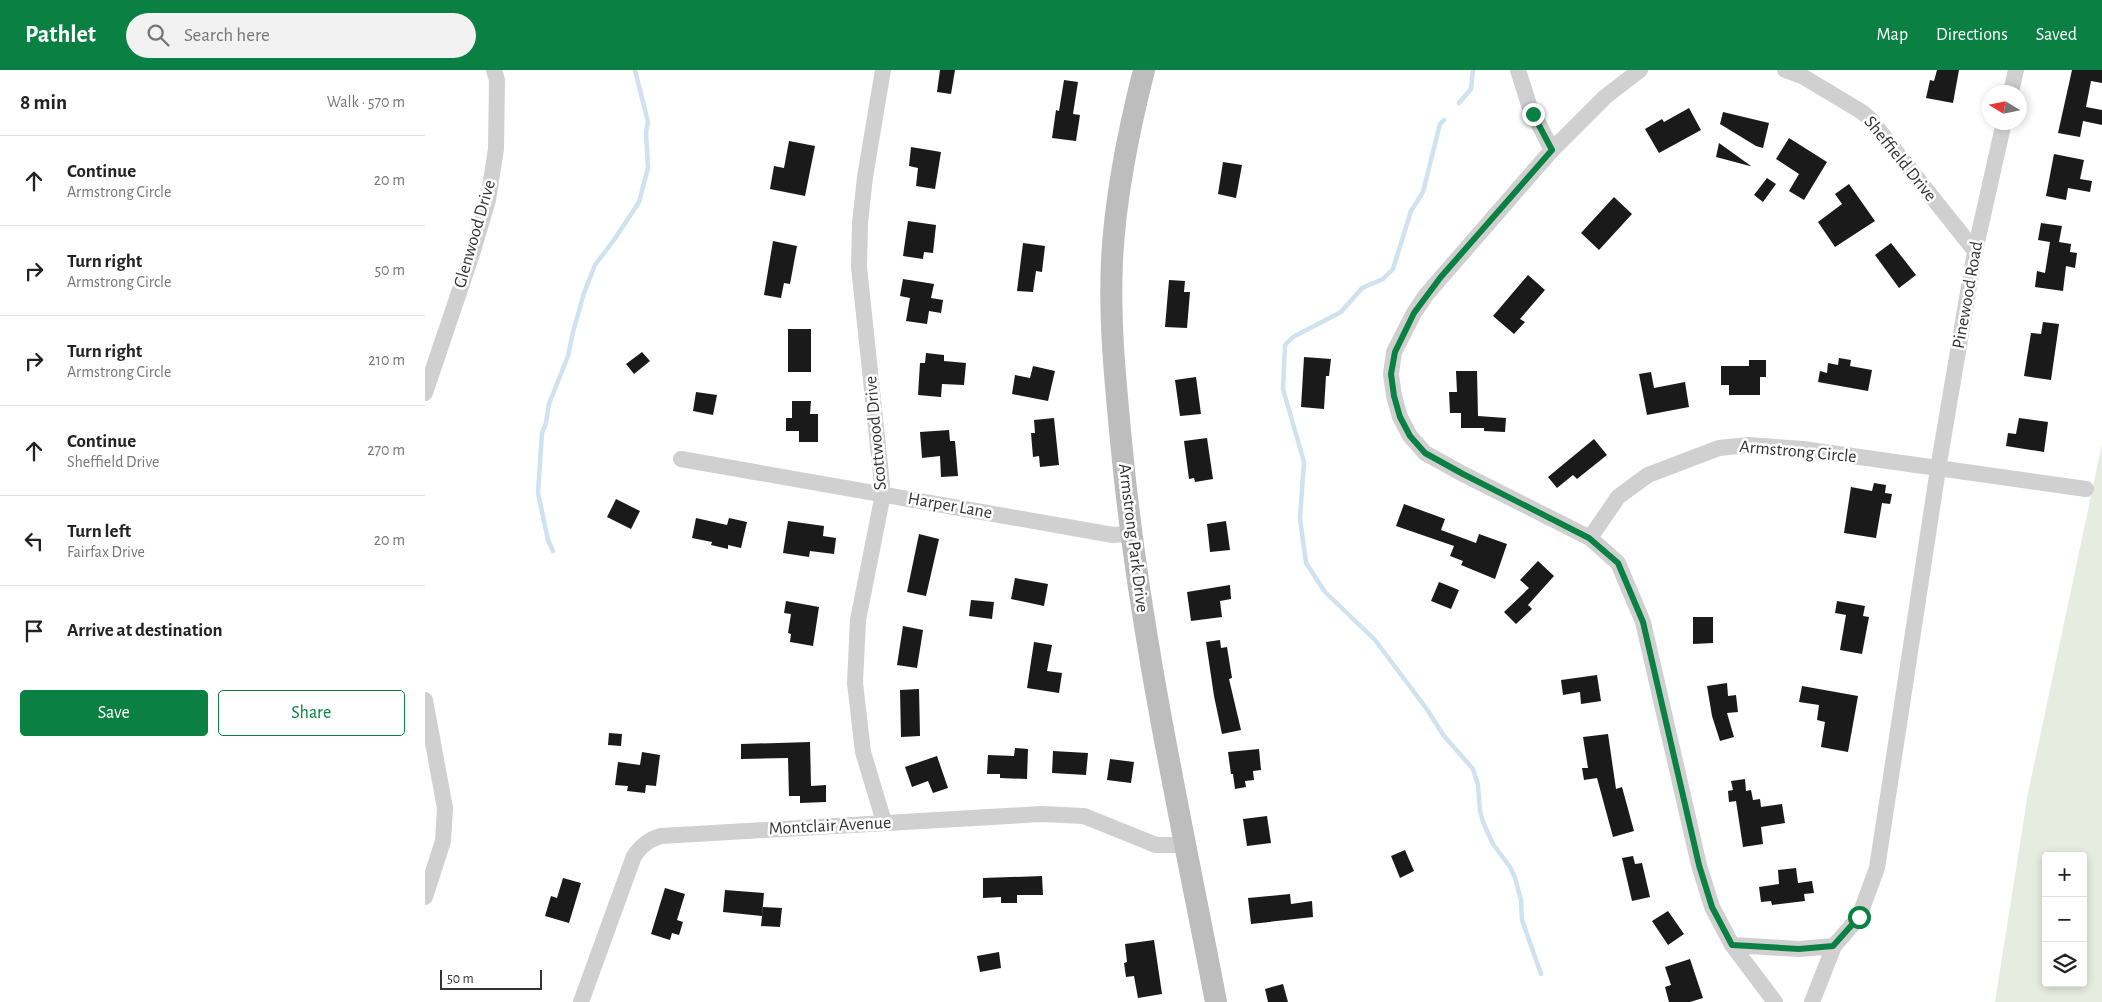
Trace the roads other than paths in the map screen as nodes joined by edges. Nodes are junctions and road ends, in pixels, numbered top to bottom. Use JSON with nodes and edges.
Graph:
{"nodes":[{"id":1,"x":494,"y":70,"type":"edge"},
{"id":2,"x":883,"y":70,"type":"edge"},
{"id":3,"x":1144,"y":70,"type":"edge"},
{"id":4,"x":1518,"y":70,"type":"edge"},
{"id":5,"x":1640,"y":70,"type":"edge"},
{"id":6,"x":1785,"y":70,"type":"edge"},
{"id":7,"x":2016,"y":70,"type":"edge"},
{"id":8,"x":2013,"y":85,"type":"edge"},
{"id":9,"x":2002,"y":130,"type":"edge"},
{"id":10,"x":1552,"y":150,"type":"junction"},
{"id":11,"x":1975,"y":251,"type":"junction"},
{"id":12,"x":425,"y":394,"type":"edge"},
{"id":13,"x":681,"y":459,"type":"dead end"},
{"id":14,"x":1938,"y":468,"type":"junction"},
{"id":15,"x":2086,"y":489,"type":"dead end"},
{"id":16,"x":883,"y":494,"type":"junction"},
{"id":17,"x":1130,"y":534,"type":"junction"},
{"id":18,"x":1589,"y":538,"type":"junction"},
{"id":19,"x":425,"y":700,"type":"edge"},
{"id":20,"x":884,"y":822,"type":"junction"},
{"id":21,"x":1184,"y":846,"type":"junction"},
{"id":22,"x":429,"y":874,"type":"edge"},
{"id":23,"x":425,"y":897,"type":"edge"},
{"id":24,"x":1732,"y":945,"type":"junction"},
{"id":25,"x":1833,"y":946,"type":"junction"},
{"id":26,"x":581,"y":1002,"type":"edge"},
{"id":27,"x":1217,"y":1002,"type":"edge"},
{"id":28,"x":1775,"y":1002,"type":"edge"},
{"id":29,"x":1812,"y":1002,"type":"edge"}],
"edges":[{"from":1,"to":12,"type":"street","name":"Glenwood Drive"},
{"from":2,"to":16,"type":"street","name":"Scottwood Drive"},
{"from":3,"to":17,"type":"main road","name":"Armstrong Park Drive"},
{"from":4,"to":10,"type":"street"},
{"from":5,"to":10,"type":"street"},
{"from":6,"to":11,"type":"street","name":"Sheffield Drive"},
{"from":7,"to":8,"type":"street"},
{"from":9,"to":11,"type":"street","name":"Pinewood Road"},
{"from":10,"to":18,"type":"street"},
{"from":11,"to":14,"type":"street","name":"Pinewood Road"},
{"from":13,"to":16,"type":"street","name":"Harper Lane"},
{"from":14,"to":15,"type":"street","name":"Armstrong Circle"},
{"from":14,"to":18,"type":"street","name":"Armstrong Circle"},
{"from":14,"to":25,"type":"street"},
{"from":16,"to":17,"type":"street","name":"Harper Lane"},
{"from":16,"to":20,"type":"street","name":"Scottwood Drive"},
{"from":17,"to":21,"type":"main road","name":"Armstrong Park Drive"},
{"from":18,"to":24,"type":"street"},
{"from":19,"to":22,"type":"street"},
{"from":20,"to":21,"type":"street","name":"Montclair Avenue"},
{"from":20,"to":26,"type":"street","name":"Montclair Avenue"},
{"from":21,"to":27,"type":"main road","name":"Armstrong Park Drive"},
{"from":22,"to":23,"type":"street"},
{"from":24,"to":25,"type":"street"},
{"from":24,"to":28,"type":"street"},
{"from":25,"to":29,"type":"street"}]}
